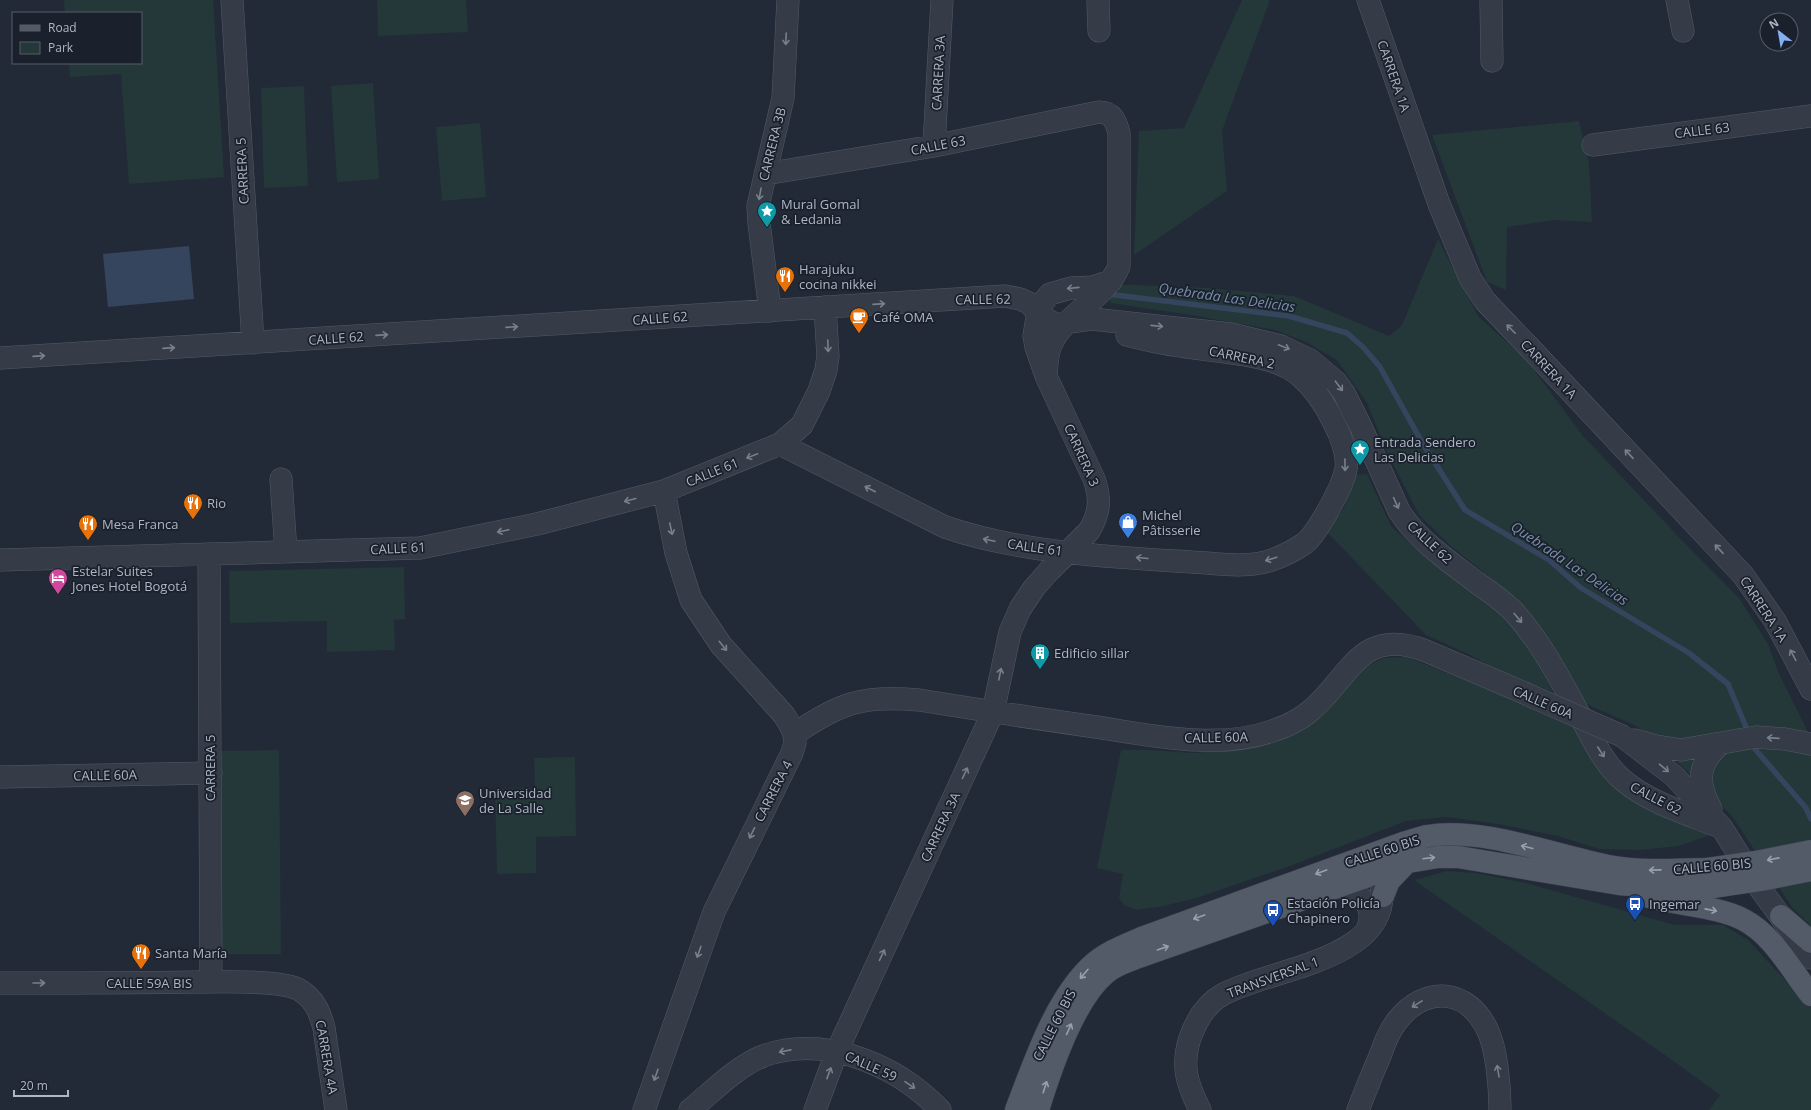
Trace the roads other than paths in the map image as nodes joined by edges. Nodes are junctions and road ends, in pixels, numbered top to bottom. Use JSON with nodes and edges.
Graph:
{"nodes":[{"id":1,"x":232,"y":0,"type":"edge"},
{"id":2,"x":788,"y":0,"type":"edge"},
{"id":3,"x":942,"y":0,"type":"edge"},
{"id":4,"x":1098,"y":0,"type":"edge"},
{"id":5,"x":1368,"y":0,"type":"edge"},
{"id":6,"x":1491,"y":0,"type":"edge"},
{"id":7,"x":1677,"y":0,"type":"edge"},
{"id":8,"x":1099,"y":31,"type":"dead end"},
{"id":9,"x":1683,"y":31,"type":"dead end"},
{"id":10,"x":1492,"y":61,"type":"dead end"},
{"id":11,"x":1811,"y":116,"type":"edge"},
{"id":12,"x":1593,"y":145,"type":"dead end"},
{"id":13,"x":934,"y":146,"type":"junction"},
{"id":14,"x":765,"y":174,"type":"junction"},
{"id":15,"x":1111,"y":281,"type":"junction"},
{"id":16,"x":825,"y":308,"type":"junction"},
{"id":17,"x":770,"y":310,"type":"junction"},
{"id":18,"x":1038,"y":312,"type":"junction"},
{"id":19,"x":1092,"y":319,"type":"junction"},
{"id":20,"x":1068,"y":323,"type":"junction"},
{"id":21,"x":253,"y":343,"type":"junction"},
{"id":22,"x":0,"y":358,"type":"edge"},
{"id":23,"x":1046,"y":376,"type":"junction"},
{"id":24,"x":780,"y":444,"type":"junction"},
{"id":25,"x":281,"y":479,"type":"dead end"},
{"id":26,"x":664,"y":491,"type":"junction"},
{"id":27,"x":1306,"y":542,"type":"joint"},
{"id":28,"x":286,"y":552,"type":"junction"},
{"id":29,"x":1069,"y":552,"type":"junction"},
{"id":30,"x":208,"y":554,"type":"junction"},
{"id":31,"x":0,"y":560,"type":"edge"},
{"id":32,"x":1811,"y":689,"type":"edge"},
{"id":33,"x":993,"y":712,"type":"junction"},
{"id":34,"x":794,"y":734,"type":"junction"},
{"id":35,"x":1622,"y":736,"type":"junction"},
{"id":36,"x":1721,"y":743,"type":"junction"},
{"id":37,"x":1811,"y":744,"type":"edge"},
{"id":38,"x":211,"y":773,"type":"junction"},
{"id":39,"x":0,"y":777,"type":"edge"},
{"id":40,"x":1716,"y":820,"type":"junction"},
{"id":41,"x":1811,"y":851,"type":"edge"},
{"id":42,"x":1358,"y":858,"type":"junction"},
{"id":43,"x":1408,"y":862,"type":"junction"},
{"id":44,"x":1811,"y":870,"type":"edge"},
{"id":45,"x":1378,"y":872,"type":"junction"},
{"id":46,"x":1710,"y":878,"type":"junction"},
{"id":47,"x":1592,"y":879,"type":"junction"},
{"id":48,"x":1339,"y":886,"type":"junction"},
{"id":49,"x":1383,"y":896,"type":"junction"},
{"id":50,"x":1781,"y":916,"type":"junction"},
{"id":51,"x":1365,"y":933,"type":"junction"},
{"id":52,"x":1811,"y":942,"type":"edge"},
{"id":53,"x":1811,"y":958,"type":"edge"},
{"id":54,"x":211,"y":982,"type":"junction"},
{"id":55,"x":0,"y":983,"type":"edge"},
{"id":56,"x":297,"y":989,"type":"joint"},
{"id":57,"x":1811,"y":995,"type":"edge"},
{"id":58,"x":837,"y":1051,"type":"junction"},
{"id":59,"x":336,"y":1110,"type":"edge"},
{"id":60,"x":644,"y":1110,"type":"edge"},
{"id":61,"x":690,"y":1110,"type":"edge"},
{"id":62,"x":815,"y":1110,"type":"edge"},
{"id":63,"x":940,"y":1110,"type":"edge"},
{"id":64,"x":1016,"y":1110,"type":"edge"},
{"id":65,"x":1038,"y":1110,"type":"edge"},
{"id":66,"x":1200,"y":1110,"type":"edge"},
{"id":67,"x":1358,"y":1110,"type":"edge"},
{"id":68,"x":1500,"y":1110,"type":"edge"}],
"edges":[{"from":1,"to":21,"type":"street","name":"CARRERA 5"},
{"from":2,"to":14,"type":"street","name":"CARRERA 3B","one_way":true},
{"from":3,"to":13,"type":"street","name":"CARRERA 3A"},
{"from":4,"to":8,"type":"street"},
{"from":32,"to":5,"type":"street","name":"CARRERA 1A","one_way":true},
{"from":6,"to":10,"type":"street"},
{"from":7,"to":9,"type":"street"},
{"from":11,"to":12,"type":"street","name":"CALLE 63"},
{"from":13,"to":14,"type":"street","name":"CALLE 63"},
{"from":13,"to":15,"type":"street","name":"CALLE 63"},
{"from":14,"to":17,"type":"street","name":"CARRERA 3B","one_way":true},
{"from":15,"to":18,"type":"street","name":"CARRERA 3","one_way":true},
{"from":15,"to":20,"type":"street"},
{"from":16,"to":17,"type":"street","name":"CALLE 62"},
{"from":16,"to":18,"type":"street","name":"CALLE 62","one_way":true},
{"from":16,"to":24,"type":"street","name":"CALLE 61","one_way":true},
{"from":21,"to":17,"type":"street","name":"CALLE 62","one_way":true},
{"from":18,"to":20,"type":"street","name":"CALLE 62"},
{"from":18,"to":23,"type":"street","name":"CARRERA 3"},
{"from":19,"to":20,"type":"street","name":"CALLE 62"},
{"from":19,"to":27,"type":"street","name":"CARRERA 2","one_way":true},
{"from":19,"to":40,"type":"street","name":"CALLE 62","one_way":true},
{"from":20,"to":23,"type":"street"},
{"from":22,"to":21,"type":"street","name":"CALLE 62","one_way":true},
{"from":23,"to":29,"type":"street","name":"CARRERA 3"},
{"from":24,"to":26,"type":"street","name":"CALLE 61","one_way":true},
{"from":29,"to":24,"type":"street","name":"CALLE 61","one_way":true},
{"from":25,"to":28,"type":"street"},
{"from":26,"to":28,"type":"street","name":"CALLE 61","one_way":true},
{"from":26,"to":34,"type":"street","one_way":true},
{"from":27,"to":29,"type":"street","name":"CALLE 61","one_way":true},
{"from":28,"to":30,"type":"street","name":"CALLE 61"},
{"from":33,"to":29,"type":"street","name":"CARRERA 3A","one_way":true},
{"from":30,"to":31,"type":"street","name":"CALLE 61"},
{"from":30,"to":38,"type":"street","name":"CARRERA 5"},
{"from":33,"to":34,"type":"street","name":"CALLE 60A"},
{"from":33,"to":35,"type":"street","name":"CALLE 60A","bridge":true},
{"from":58,"to":33,"type":"street","name":"CARRERA 3A","one_way":true},
{"from":34,"to":60,"type":"street","name":"CARRERA 4","one_way":true},
{"from":35,"to":36,"type":"street","name":"CALLE 60A"},
{"from":35,"to":40,"type":"street","name":"CALLE 60A","one_way":true},
{"from":37,"to":36,"type":"street","name":"CALLE 60A","one_way":true},
{"from":36,"to":40,"type":"street"},
{"from":38,"to":39,"type":"street","name":"CALLE 60A"},
{"from":38,"to":54,"type":"street","name":"CARRERA 5"},
{"from":40,"to":50,"type":"street","name":"CALLE 60A"},
{"from":41,"to":46,"type":"main road","name":"CALLE 60 BIS","one_way":true,"bridge":true},
{"from":42,"to":45,"type":"street"},
{"from":46,"to":42,"type":"main road","name":"CALLE 60 BIS","one_way":true},
{"from":42,"to":64,"type":"main road","name":"CALLE 60 BIS","one_way":true},
{"from":43,"to":45,"type":"main road","name":"CALLE 60 BIS"},
{"from":43,"to":47,"type":"main road","name":"CALLE 60 BIS","one_way":true},
{"from":43,"to":49,"type":"main road"},
{"from":44,"to":46,"type":"main road","name":"CALLE 60 BIS","bridge":true},
{"from":45,"to":48,"type":"main road","name":"CALLE 60 BIS"},
{"from":45,"to":49,"type":"street","name":"TRANSVERSAL 1"},
{"from":46,"to":47,"type":"main road","name":"CALLE 60 BIS"},
{"from":47,"to":57,"type":"main road","one_way":true},
{"from":48,"to":51,"type":"street"},
{"from":65,"to":48,"type":"main road","name":"CALLE 60 BIS","one_way":true},
{"from":49,"to":51,"type":"street","name":"TRANSVERSAL 1"},
{"from":50,"to":52,"type":"main road"},
{"from":50,"to":53,"type":"street","name":"CALLE 60A"},
{"from":51,"to":66,"type":"street","name":"TRANSVERSAL 1"},
{"from":55,"to":54,"type":"street","name":"CALLE 59A BIS","one_way":true},
{"from":54,"to":56,"type":"street","name":"CALLE 59A BIS"},
{"from":56,"to":59,"type":"street","name":"CARRERA 4A"},
{"from":58,"to":61,"type":"street","name":"CALLE 59","one_way":true},
{"from":62,"to":58,"type":"street","name":"CARRERA 3A","one_way":true},
{"from":58,"to":63,"type":"street","name":"CALLE 59","one_way":true},
{"from":68,"to":67,"type":"street","one_way":true}]}
